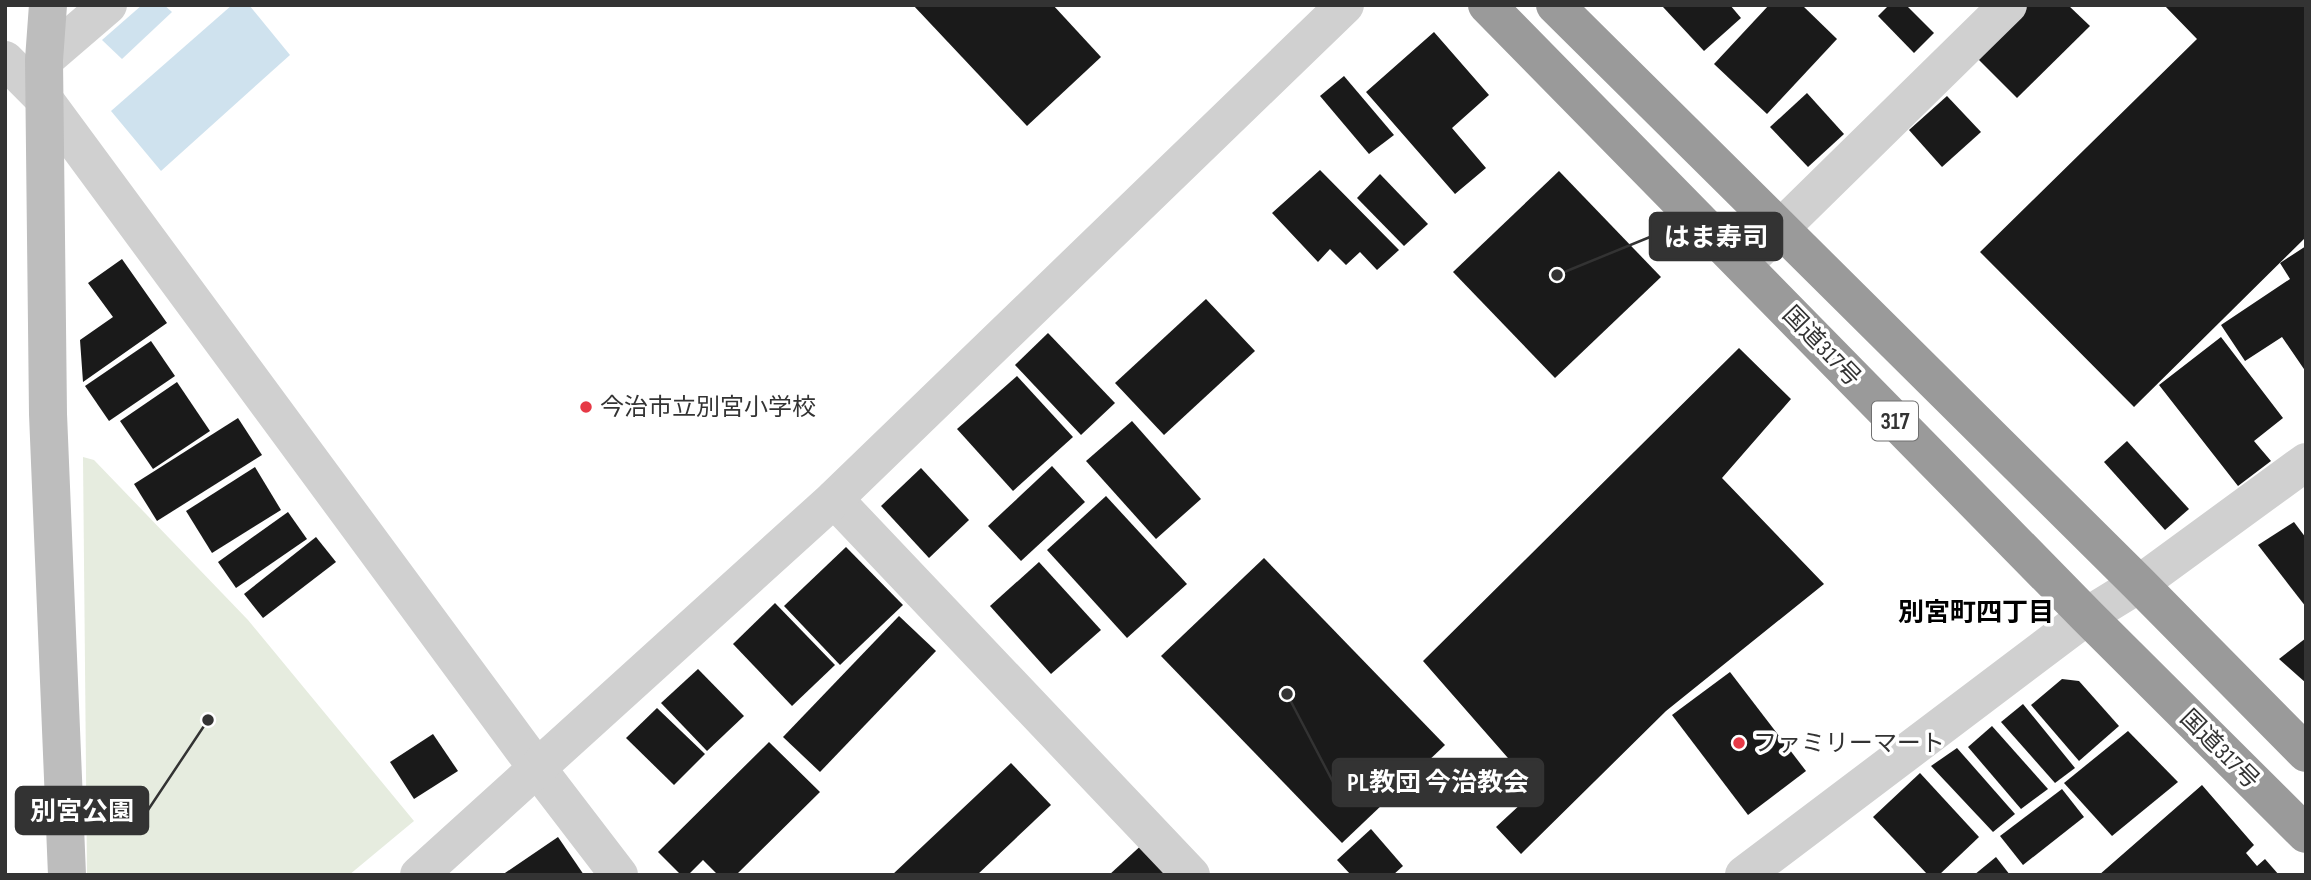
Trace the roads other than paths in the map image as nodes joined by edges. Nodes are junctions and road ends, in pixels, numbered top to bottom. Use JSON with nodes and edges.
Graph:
{"nodes":[{"id":1,"x":48,"y":5,"type":"edge"},
{"id":2,"x":108,"y":5,"type":"edge"},
{"id":3,"x":1345,"y":5,"type":"edge"},
{"id":4,"x":1487,"y":5,"type":"edge"},
{"id":5,"x":1555,"y":5,"type":"edge"},
{"id":6,"x":2008,"y":5,"type":"edge"},
{"id":7,"x":5,"y":60,"type":"edge"},
{"id":8,"x":44,"y":60,"type":"junction"},
{"id":9,"x":44,"y":99,"type":"junction"},
{"id":10,"x":1782,"y":229,"type":"junction"},
{"id":11,"x":1742,"y":265,"type":"junction"},
{"id":12,"x":2306,"y":462,"type":"edge"},
{"id":13,"x":834,"y":499,"type":"junction"},
{"id":14,"x":2139,"y":584,"type":"junction"},
{"id":15,"x":2087,"y":616,"type":"junction"},
{"id":16,"x":2306,"y":752,"type":"edge"},
{"id":17,"x":537,"y":768,"type":"junction"},
{"id":18,"x":2306,"y":834,"type":"edge"},
{"id":19,"x":67,"y":875,"type":"edge"},
{"id":20,"x":419,"y":875,"type":"edge"},
{"id":21,"x":619,"y":875,"type":"edge"},
{"id":22,"x":1191,"y":875,"type":"edge"},
{"id":23,"x":1745,"y":875,"type":"edge"}],
"edges":[{"from":1,"to":8,"type":"street"},
{"from":2,"to":8,"type":"street"},
{"from":3,"to":13,"type":"street"},
{"from":4,"to":11,"type":"highway","name":"国道317号","number":"317"},
{"from":5,"to":10,"type":"highway","number":"317"},
{"from":6,"to":10,"type":"street"},
{"from":7,"to":9,"type":"street"},
{"from":8,"to":9,"type":"street"},
{"from":9,"to":17,"type":"street"},
{"from":9,"to":19,"type":"street"},
{"from":10,"to":11,"type":"street"},
{"from":10,"to":14,"type":"highway","number":"317"},
{"from":11,"to":15,"type":"highway","name":"国道317号","number":"317"},
{"from":12,"to":14,"type":"street"},
{"from":13,"to":17,"type":"street"},
{"from":13,"to":22,"type":"street"},
{"from":14,"to":15,"type":"street"},
{"from":14,"to":16,"type":"highway","number":"317"},
{"from":15,"to":18,"type":"highway","name":"国道317号","number":"317"},
{"from":15,"to":23,"type":"street"},
{"from":17,"to":20,"type":"street"},
{"from":17,"to":21,"type":"street"}]}
